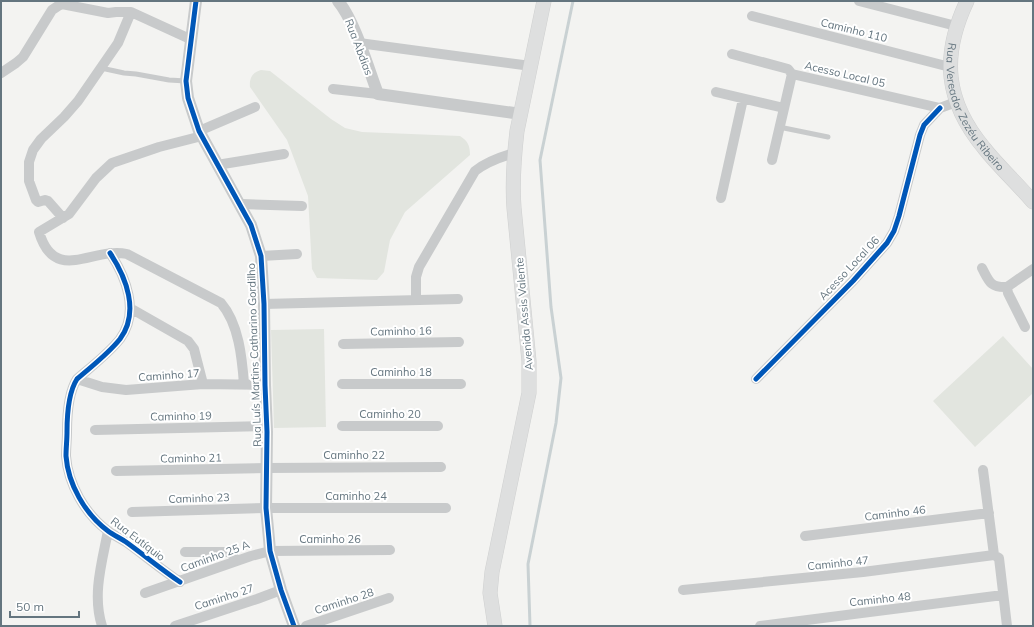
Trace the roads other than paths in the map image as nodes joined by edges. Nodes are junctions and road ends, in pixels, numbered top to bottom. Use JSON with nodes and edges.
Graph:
{"nodes":[{"id":1,"x":196,"y":1,"type":"edge"},
{"id":2,"x":339,"y":1,"type":"edge"},
{"id":3,"x":544,"y":1,"type":"edge"},
{"id":4,"x":859,"y":1,"type":"edge"},
{"id":5,"x":967,"y":1,"type":"edge"},
{"id":6,"x":131,"y":12,"type":"junction"},
{"id":7,"x":752,"y":16,"type":"dead end"},
{"id":8,"x":956,"y":26,"type":"junction"},
{"id":9,"x":190,"y":39,"type":"junction"},
{"id":10,"x":359,"y":43,"type":"junction"},
{"id":11,"x":732,"y":54,"type":"dead end"},
{"id":12,"x":531,"y":66,"type":"junction"},
{"id":13,"x":950,"y":67,"type":"junction"},
{"id":14,"x":101,"y":68,"type":"junction"},
{"id":15,"x":1,"y":73,"type":"edge"},
{"id":16,"x":792,"y":74,"type":"junction"},
{"id":17,"x":186,"y":81,"type":"junction"},
{"id":18,"x":333,"y":89,"type":"dead end"},
{"id":19,"x":716,"y":92,"type":"dead end"},
{"id":20,"x":378,"y":94,"type":"junction"},
{"id":21,"x":744,"y":99,"type":"junction"},
{"id":22,"x":956,"y":102,"type":"junction"},
{"id":23,"x":255,"y":108,"type":"dead end"},
{"id":24,"x":784,"y":108,"type":"junction"},
{"id":25,"x":940,"y":108,"type":"junction"},
{"id":26,"x":520,"y":114,"type":"junction"},
{"id":27,"x":780,"y":127,"type":"junction"},
{"id":28,"x":200,"y":134,"type":"junction"},
{"id":29,"x":828,"y":137,"type":"dead end"},
{"id":30,"x":514,"y":153,"type":"junction"},
{"id":31,"x":284,"y":154,"type":"dead end"},
{"id":32,"x":772,"y":160,"type":"dead end"},
{"id":33,"x":217,"y":165,"type":"junction"},
{"id":34,"x":721,"y":198,"type":"dead end"},
{"id":35,"x":1032,"y":200,"type":"edge"},
{"id":36,"x":241,"y":204,"type":"junction"},
{"id":37,"x":302,"y":206,"type":"dead end"},
{"id":38,"x":63,"y":218,"type":"junction"},
{"id":39,"x":110,"y":253,"type":"junction"},
{"id":40,"x":297,"y":254,"type":"dead end"},
{"id":41,"x":262,"y":256,"type":"junction"},
{"id":42,"x":982,"y":268,"type":"dead end"},
{"id":43,"x":1033,"y":269,"type":"edge"},
{"id":44,"x":1007,"y":287,"type":"junction"},
{"id":45,"x":458,"y":299,"type":"dead end"},
{"id":46,"x":416,"y":300,"type":"junction"},
{"id":47,"x":264,"y":304,"type":"junction"},
{"id":48,"x":130,"y":308,"type":"junction"},
{"id":49,"x":1025,"y":327,"type":"dead end"},
{"id":50,"x":459,"y":342,"type":"dead end"},
{"id":51,"x":343,"y":344,"type":"dead end"},
{"id":52,"x":78,"y":379,"type":"junction"},
{"id":53,"x":756,"y":379,"type":"dead end"},
{"id":54,"x":203,"y":384,"type":"junction"},
{"id":55,"x":244,"y":384,"type":"junction"},
{"id":56,"x":342,"y":384,"type":"dead end"},
{"id":57,"x":461,"y":384,"type":"dead end"},
{"id":58,"x":265,"y":385,"type":"junction"},
{"id":59,"x":267,"y":426,"type":"junction"},
{"id":60,"x":342,"y":426,"type":"dead end"},
{"id":61,"x":438,"y":426,"type":"dead end"},
{"id":62,"x":95,"y":430,"type":"dead end"},
{"id":63,"x":441,"y":467,"type":"dead end"},
{"id":64,"x":267,"y":468,"type":"junction"},
{"id":65,"x":983,"y":470,"type":"dead end"},
{"id":66,"x":116,"y":471,"type":"dead end"},
{"id":67,"x":266,"y":508,"type":"junction"},
{"id":68,"x":446,"y":508,"type":"dead end"},
{"id":69,"x":132,"y":512,"type":"dead end"},
{"id":70,"x":989,"y":513,"type":"junction"},
{"id":71,"x":108,"y":531,"type":"junction"},
{"id":72,"x":805,"y":536,"type":"dead end"},
{"id":73,"x":390,"y":550,"type":"dead end"},
{"id":74,"x":270,"y":551,"type":"junction"},
{"id":75,"x":185,"y":552,"type":"dead end"},
{"id":76,"x":994,"y":555,"type":"junction"},
{"id":77,"x":236,"y":562,"type":"junction"},
{"id":78,"x":180,"y":582,"type":"junction"},
{"id":79,"x":281,"y":590,"type":"junction"},
{"id":80,"x":683,"y":590,"type":"dead end"},
{"id":81,"x":145,"y":593,"type":"dead end"},
{"id":82,"x":1003,"y":595,"type":"junction"},
{"id":83,"x":389,"y":598,"type":"dead end"},
{"id":84,"x":102,"y":626,"type":"edge"},
{"id":85,"x":175,"y":626,"type":"edge"},
{"id":86,"x":294,"y":626,"type":"edge"},
{"id":87,"x":306,"y":626,"type":"edge"},
{"id":88,"x":494,"y":626,"type":"edge"},
{"id":89,"x":760,"y":626,"type":"edge"},
{"id":90,"x":1007,"y":626,"type":"edge"}],
"edges":[{"from":1,"to":9,"type":"street","name":"Rua Luís Martins Catharino Gordilho"},
{"from":2,"to":10,"type":"street","name":"Rua Abdias"},
{"from":3,"to":12,"type":"main road","name":"Avenida Assis Valente"},
{"from":4,"to":8,"type":"street"},
{"from":5,"to":8,"type":"main road","name":"Rua Vereador Zezéu Ribeiro"},
{"from":6,"to":9,"type":"street"},
{"from":6,"to":14,"type":"street"},
{"from":6,"to":15,"type":"street"},
{"from":7,"to":13,"type":"street","name":"Caminho 110"},
{"from":8,"to":13,"type":"main road","name":"Rua Vereador Zezéu Ribeiro"},
{"from":9,"to":17,"type":"street","name":"Rua Luís Martins Catharino Gordilho"},
{"from":10,"to":12,"type":"street"},
{"from":10,"to":20,"type":"street","name":"Rua Abdias"},
{"from":11,"to":16,"type":"street","name":"Acesso Local 05"},
{"from":12,"to":26,"type":"main road","name":"Avenida Assis Valente"},
{"from":13,"to":22,"type":"main road","name":"Rua Vereador Zezéu Ribeiro"},
{"from":14,"to":17,"type":"lane"},
{"from":14,"to":38,"type":"street"},
{"from":16,"to":24,"type":"street"},
{"from":16,"to":25,"type":"street","name":"Acesso Local 05"},
{"from":17,"to":28,"type":"street","name":"Rua Luís Martins Catharino Gordilho"},
{"from":18,"to":20,"type":"street"},
{"from":19,"to":21,"type":"street"},
{"from":20,"to":26,"type":"street"},
{"from":21,"to":24,"type":"street"},
{"from":21,"to":34,"type":"street"},
{"from":22,"to":25,"type":"street"},
{"from":22,"to":35,"type":"main road","name":"Rua Vereador Zezéu Ribeiro"},
{"from":23,"to":28,"type":"street"},
{"from":24,"to":27,"type":"street"},
{"from":25,"to":53,"type":"street","name":"Acesso Local 06"},
{"from":26,"to":30,"type":"main road","name":"Avenida Assis Valente"},
{"from":27,"to":29,"type":"lane"},
{"from":27,"to":32,"type":"street"},
{"from":28,"to":33,"type":"street","name":"Rua Luís Martins Catharino Gordilho"},
{"from":28,"to":38,"type":"street"},
{"from":30,"to":46,"type":"street"},
{"from":30,"to":88,"type":"main road","name":"Avenida Assis Valente"},
{"from":31,"to":33,"type":"street"},
{"from":33,"to":36,"type":"street","name":"Rua Luís Martins Catharino Gordilho"},
{"from":36,"to":37,"type":"street"},
{"from":36,"to":41,"type":"street","name":"Rua Luís Martins Catharino Gordilho"},
{"from":38,"to":39,"type":"street"},
{"from":39,"to":48,"type":"street","name":"Rua Eutíquio"},
{"from":39,"to":55,"type":"street"},
{"from":40,"to":41,"type":"street"},
{"from":41,"to":47,"type":"street","name":"Rua Luís Martins Catharino Gordilho"},
{"from":42,"to":44,"type":"street"},
{"from":43,"to":44,"type":"street"},
{"from":44,"to":49,"type":"street"},
{"from":45,"to":46,"type":"street"},
{"from":46,"to":47,"type":"street"},
{"from":47,"to":58,"type":"street","name":"Rua Luís Martins Catharino Gordilho"},
{"from":48,"to":52,"type":"street","name":"Rua Eutíquio"},
{"from":48,"to":54,"type":"street"},
{"from":50,"to":51,"type":"street","name":"Caminho 16"},
{"from":52,"to":54,"type":"street","name":"Caminho 17"},
{"from":52,"to":71,"type":"street","name":"Rua Eutíquio"},
{"from":54,"to":55,"type":"street","name":"Caminho 17"},
{"from":55,"to":58,"type":"street","name":"Caminho 17"},
{"from":56,"to":57,"type":"street","name":"Caminho 18"},
{"from":58,"to":59,"type":"street","name":"Rua Luís Martins Catharino Gordilho"},
{"from":59,"to":62,"type":"street","name":"Caminho 19"},
{"from":59,"to":64,"type":"street","name":"Rua Luís Martins Catharino Gordilho"},
{"from":60,"to":61,"type":"street","name":"Caminho 20"},
{"from":63,"to":64,"type":"street","name":"Caminho 22"},
{"from":64,"to":66,"type":"street","name":"Caminho 21"},
{"from":64,"to":67,"type":"street","name":"Rua Luís Martins Catharino Gordilho"},
{"from":65,"to":70,"type":"street"},
{"from":67,"to":68,"type":"street","name":"Caminho 24"},
{"from":67,"to":69,"type":"street","name":"Caminho 23"},
{"from":67,"to":74,"type":"street","name":"Rua Luís Martins Catharino Gordilho"},
{"from":70,"to":72,"type":"street","name":"Caminho 46"},
{"from":70,"to":76,"type":"street"},
{"from":71,"to":78,"type":"street","name":"Rua Eutíquio"},
{"from":71,"to":84,"type":"street"},
{"from":73,"to":74,"type":"street","name":"Caminho 26"},
{"from":74,"to":77,"type":"street","name":"Caminho 25 A"},
{"from":74,"to":79,"type":"street","name":"Rua Luís Martins Catharino Gordilho"},
{"from":75,"to":77,"type":"street"},
{"from":76,"to":80,"type":"street","name":"Caminho 47"},
{"from":76,"to":82,"type":"street"},
{"from":77,"to":78,"type":"street","name":"Caminho 25 A"},
{"from":78,"to":81,"type":"street","name":"Caminho 25 A"},
{"from":79,"to":85,"type":"street","name":"Caminho 27"},
{"from":79,"to":86,"type":"street","name":"Rua Luís Martins Catharino Gordilho"},
{"from":82,"to":89,"type":"street","name":"Caminho 48"},
{"from":82,"to":90,"type":"street"},
{"from":83,"to":87,"type":"street","name":"Caminho 28"}]}
